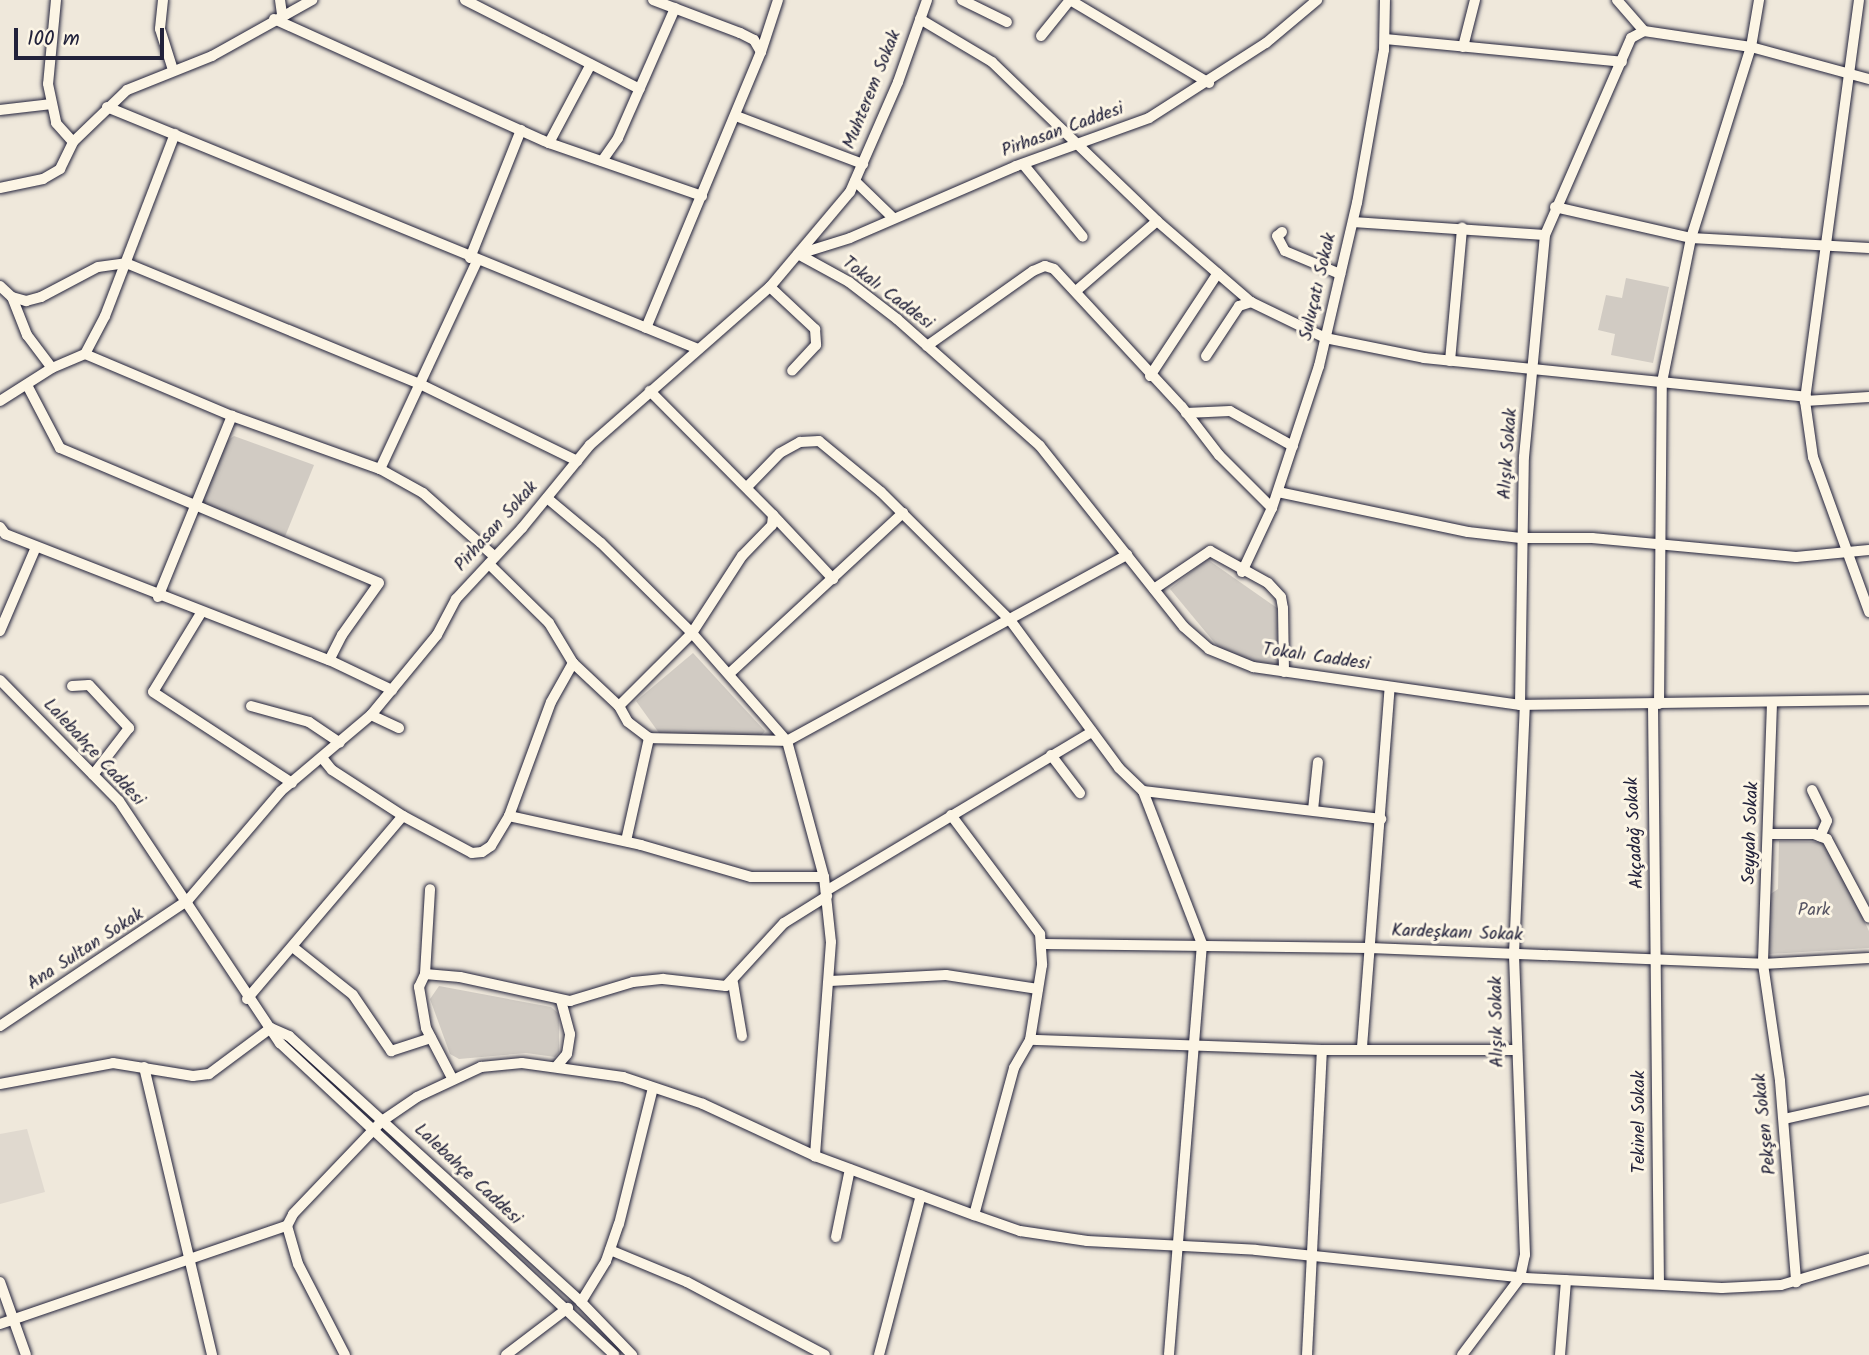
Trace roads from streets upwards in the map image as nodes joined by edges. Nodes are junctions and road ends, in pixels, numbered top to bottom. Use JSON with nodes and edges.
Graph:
{"nodes":[{"id":1,"x":163,"y":0,"type":"edge"},
{"id":2,"x":280,"y":0,"type":"edge"},
{"id":3,"x":312,"y":0,"type":"edge"},
{"id":4,"x":466,"y":0,"type":"edge"},
{"id":5,"x":654,"y":0,"type":"edge"},
{"id":6,"x":778,"y":0,"type":"edge"},
{"id":7,"x":927,"y":0,"type":"edge"},
{"id":8,"x":962,"y":0,"type":"edge"},
{"id":9,"x":1317,"y":0,"type":"edge"},
{"id":10,"x":1385,"y":0,"type":"edge"},
{"id":11,"x":1475,"y":0,"type":"edge"},
{"id":12,"x":1617,"y":0,"type":"edge"},
{"id":13,"x":1759,"y":0,"type":"edge"},
{"id":14,"x":1859,"y":0,"type":"edge"},
{"id":15,"x":53,"y":1,"type":"edge"},
{"id":16,"x":674,"y":8,"type":"junction"},
{"id":17,"x":278,"y":17,"type":"junction"},
{"id":18,"x":920,"y":19,"type":"junction"},
{"id":19,"x":1007,"y":22,"type":"dead end"},
{"id":20,"x":1644,"y":31,"type":"junction"},
{"id":21,"x":1041,"y":36,"type":"dead end"},
{"id":22,"x":1385,"y":38,"type":"junction"},
{"id":23,"x":1463,"y":47,"type":"junction"},
{"id":24,"x":1751,"y":47,"type":"junction"},
{"id":25,"x":761,"y":52,"type":"junction"},
{"id":26,"x":1622,"y":62,"type":"junction"},
{"id":27,"x":591,"y":64,"type":"junction"},
{"id":28,"x":173,"y":70,"type":"junction"},
{"id":29,"x":1851,"y":74,"type":"junction"},
{"id":30,"x":1869,"y":79,"type":"edge"},
{"id":31,"x":1209,"y":83,"type":"junction"},
{"id":32,"x":640,"y":89,"type":"junction"},
{"id":33,"x":52,"y":104,"type":"junction"},
{"id":34,"x":107,"y":107,"type":"junction"},
{"id":35,"x":0,"y":110,"type":"edge"},
{"id":36,"x":736,"y":116,"type":"junction"},
{"id":37,"x":521,"y":130,"type":"junction"},
{"id":38,"x":175,"y":135,"type":"junction"},
{"id":39,"x":73,"y":142,"type":"junction"},
{"id":40,"x":549,"y":143,"type":"junction"},
{"id":41,"x":1082,"y":144,"type":"junction"},
{"id":42,"x":602,"y":161,"type":"junction"},
{"id":43,"x":863,"y":164,"type":"junction"},
{"id":44,"x":1023,"y":164,"type":"junction"},
{"id":45,"x":853,"y":187,"type":"junction"},
{"id":46,"x":0,"y":188,"type":"edge"},
{"id":47,"x":702,"y":196,"type":"junction"},
{"id":48,"x":1555,"y":207,"type":"junction"},
{"id":49,"x":894,"y":218,"type":"junction"},
{"id":50,"x":1157,"y":221,"type":"junction"},
{"id":51,"x":1353,"y":222,"type":"junction"},
{"id":52,"x":1462,"y":228,"type":"junction"},
{"id":53,"x":1282,"y":232,"type":"dead end"},
{"id":54,"x":1545,"y":235,"type":"junction"},
{"id":55,"x":1083,"y":237,"type":"dead end"},
{"id":56,"x":1691,"y":238,"type":"junction"},
{"id":57,"x":1824,"y":247,"type":"junction"},
{"id":58,"x":1869,"y":248,"type":"edge"},
{"id":59,"x":798,"y":254,"type":"junction"},
{"id":60,"x":474,"y":259,"type":"junction"},
{"id":61,"x":126,"y":263,"type":"junction"},
{"id":62,"x":1218,"y":273,"type":"junction"},
{"id":63,"x":1340,"y":274,"type":"junction"},
{"id":64,"x":0,"y":286,"type":"edge"},
{"id":65,"x":769,"y":287,"type":"junction"},
{"id":66,"x":1076,"y":291,"type":"junction"},
{"id":67,"x":12,"y":297,"type":"junction"},
{"id":68,"x":1251,"y":302,"type":"junction"},
{"id":69,"x":646,"y":327,"type":"junction"},
{"id":70,"x":1325,"y":338,"type":"junction"},
{"id":71,"x":926,"y":346,"type":"junction"},
{"id":72,"x":698,"y":349,"type":"junction"},
{"id":73,"x":85,"y":354,"type":"junction"},
{"id":74,"x":1206,"y":356,"type":"dead end"},
{"id":75,"x":1450,"y":361,"type":"junction"},
{"id":76,"x":52,"y":368,"type":"junction"},
{"id":77,"x":1534,"y":371,"type":"junction"},
{"id":78,"x":792,"y":372,"type":"dead end"},
{"id":79,"x":1150,"y":376,"type":"junction"},
{"id":80,"x":1662,"y":382,"type":"junction"},
{"id":81,"x":27,"y":385,"type":"junction"},
{"id":82,"x":422,"y":385,"type":"junction"},
{"id":83,"x":650,"y":391,"type":"junction"},
{"id":84,"x":1869,"y":397,"type":"edge"},
{"id":85,"x":1805,"y":399,"type":"junction"},
{"id":86,"x":0,"y":401,"type":"edge"},
{"id":87,"x":1186,"y":413,"type":"junction"},
{"id":88,"x":232,"y":416,"type":"junction"},
{"id":89,"x":1293,"y":446,"type":"junction"},
{"id":90,"x":577,"y":461,"type":"junction"},
{"id":91,"x":380,"y":469,"type":"junction"},
{"id":92,"x":747,"y":487,"type":"junction"},
{"id":93,"x":1278,"y":492,"type":"junction"},
{"id":94,"x":547,"y":498,"type":"junction"},
{"id":95,"x":196,"y":505,"type":"junction"},
{"id":96,"x":1272,"y":508,"type":"junction"},
{"id":97,"x":903,"y":513,"type":"junction"},
{"id":98,"x":774,"y":515,"type":"junction"},
{"id":99,"x":0,"y":527,"type":"edge"},
{"id":100,"x":1521,"y":538,"type":"junction"},
{"id":101,"x":1659,"y":543,"type":"junction"},
{"id":102,"x":36,"y":547,"type":"junction"},
{"id":103,"x":1869,"y":550,"type":"edge"},
{"id":104,"x":1127,"y":555,"type":"junction"},
{"id":105,"x":1847,"y":555,"type":"junction"},
{"id":106,"x":492,"y":560,"type":"junction"},
{"id":107,"x":1242,"y":572,"type":"junction"},
{"id":108,"x":833,"y":579,"type":"junction"},
{"id":109,"x":1154,"y":589,"type":"junction"},
{"id":110,"x":159,"y":597,"type":"junction"},
{"id":111,"x":1869,"y":612,"type":"edge"},
{"id":112,"x":201,"y":613,"type":"junction"},
{"id":113,"x":1010,"y":620,"type":"junction"},
{"id":114,"x":0,"y":631,"type":"edge"},
{"id":115,"x":692,"y":633,"type":"junction"},
{"id":116,"x":329,"y":660,"type":"junction"},
{"id":117,"x":573,"y":663,"type":"junction"},
{"id":118,"x":1284,"y":672,"type":"junction"},
{"id":119,"x":730,"y":674,"type":"junction"},
{"id":120,"x":0,"y":680,"type":"edge"},
{"id":121,"x":72,"y":686,"type":"dead end"},
{"id":122,"x":1390,"y":687,"type":"junction"},
{"id":123,"x":392,"y":690,"type":"junction"},
{"id":124,"x":1869,"y":700,"type":"edge"},
{"id":125,"x":1772,"y":703,"type":"junction"},
{"id":126,"x":1656,"y":704,"type":"junction"},
{"id":127,"x":1522,"y":705,"type":"junction"},
{"id":128,"x":251,"y":706,"type":"dead end"},
{"id":129,"x":619,"y":706,"type":"junction"},
{"id":130,"x":372,"y":715,"type":"junction"},
{"id":131,"x":398,"y":728,"type":"dead end"},
{"id":132,"x":1092,"y":732,"type":"junction"},
{"id":133,"x":649,"y":738,"type":"junction"},
{"id":134,"x":787,"y":741,"type":"junction"},
{"id":135,"x":340,"y":743,"type":"junction"},
{"id":136,"x":1051,"y":755,"type":"junction"},
{"id":137,"x":323,"y":758,"type":"junction"},
{"id":138,"x":1318,"y":762,"type":"dead end"},
{"id":139,"x":93,"y":775,"type":"junction"},
{"id":140,"x":292,"y":783,"type":"junction"},
{"id":141,"x":1812,"y":790,"type":"dead end"},
{"id":142,"x":1143,"y":791,"type":"junction"},
{"id":143,"x":1080,"y":793,"type":"dead end"},
{"id":144,"x":1313,"y":810,"type":"junction"},
{"id":145,"x":951,"y":815,"type":"junction"},
{"id":146,"x":403,"y":816,"type":"junction"},
{"id":147,"x":509,"y":816,"type":"junction"},
{"id":148,"x":1381,"y":819,"type":"junction"},
{"id":149,"x":1770,"y":834,"type":"junction"},
{"id":150,"x":1820,"y":836,"type":"junction"},
{"id":151,"x":626,"y":841,"type":"junction"},
{"id":152,"x":824,"y":877,"type":"junction"},
{"id":153,"x":430,"y":888,"type":"dead end"},
{"id":154,"x":826,"y":893,"type":"junction"},
{"id":155,"x":188,"y":900,"type":"junction"},
{"id":156,"x":1869,"y":918,"type":"edge"},
{"id":157,"x":1043,"y":944,"type":"junction"},
{"id":158,"x":1202,"y":944,"type":"junction"},
{"id":159,"x":294,"y":948,"type":"junction"},
{"id":160,"x":1370,"y":948,"type":"junction"},
{"id":161,"x":1514,"y":954,"type":"junction"},
{"id":162,"x":1869,"y":958,"type":"edge"},
{"id":163,"x":1658,"y":961,"type":"junction"},
{"id":164,"x":1763,"y":964,"type":"junction"},
{"id":165,"x":425,"y":974,"type":"junction"},
{"id":166,"x":830,"y":981,"type":"junction"},
{"id":167,"x":733,"y":983,"type":"junction"},
{"id":168,"x":1038,"y":989,"type":"junction"},
{"id":169,"x":247,"y":999,"type":"junction"},
{"id":170,"x":561,"y":1000,"type":"junction"},
{"id":171,"x":0,"y":1026,"type":"edge"},
{"id":172,"x":271,"y":1028,"type":"junction"},
{"id":173,"x":742,"y":1036,"type":"dead end"},
{"id":174,"x":431,"y":1038,"type":"junction"},
{"id":175,"x":1030,"y":1040,"type":"junction"},
{"id":176,"x":1195,"y":1046,"type":"junction"},
{"id":177,"x":1362,"y":1047,"type":"junction"},
{"id":178,"x":1322,"y":1049,"type":"junction"},
{"id":179,"x":1516,"y":1050,"type":"junction"},
{"id":180,"x":556,"y":1067,"type":"junction"},
{"id":181,"x":144,"y":1068,"type":"junction"},
{"id":182,"x":452,"y":1078,"type":"junction"},
{"id":183,"x":0,"y":1084,"type":"edge"},
{"id":184,"x":653,"y":1088,"type":"junction"},
{"id":185,"x":1869,"y":1100,"type":"edge"},
{"id":186,"x":1784,"y":1119,"type":"junction"},
{"id":187,"x":382,"y":1121,"type":"junction"},
{"id":188,"x":373,"y":1130,"type":"junction"},
{"id":189,"x":815,"y":1156,"type":"junction"},
{"id":190,"x":850,"y":1169,"type":"junction"},
{"id":191,"x":921,"y":1195,"type":"junction"},
{"id":192,"x":974,"y":1214,"type":"junction"},
{"id":193,"x":287,"y":1226,"type":"junction"},
{"id":194,"x":836,"y":1237,"type":"dead end"},
{"id":195,"x":1180,"y":1248,"type":"junction"},
{"id":196,"x":610,"y":1250,"type":"junction"},
{"id":197,"x":1311,"y":1255,"type":"junction"},
{"id":198,"x":187,"y":1256,"type":"junction"},
{"id":199,"x":1869,"y":1259,"type":"edge"},
{"id":200,"x":1520,"y":1278,"type":"junction"},
{"id":201,"x":1566,"y":1280,"type":"junction"},
{"id":202,"x":0,"y":1282,"type":"edge"},
{"id":203,"x":1796,"y":1282,"type":"junction"},
{"id":204,"x":1659,"y":1284,"type":"junction"},
{"id":205,"x":581,"y":1302,"type":"junction"},
{"id":206,"x":568,"y":1308,"type":"junction"},
{"id":207,"x":14,"y":1319,"type":"junction"},
{"id":208,"x":0,"y":1324,"type":"edge"},
{"id":209,"x":26,"y":1355,"type":"edge"},
{"id":210,"x":212,"y":1355,"type":"edge"},
{"id":211,"x":345,"y":1355,"type":"edge"},
{"id":212,"x":506,"y":1355,"type":"edge"},
{"id":213,"x":614,"y":1355,"type":"edge"},
{"id":214,"x":632,"y":1355,"type":"edge"},
{"id":215,"x":825,"y":1355,"type":"edge"},
{"id":216,"x":878,"y":1355,"type":"edge"},
{"id":217,"x":1168,"y":1355,"type":"edge"},
{"id":218,"x":1307,"y":1355,"type":"edge"},
{"id":219,"x":1462,"y":1355,"type":"edge"},
{"id":220,"x":1560,"y":1355,"type":"edge"}],
"edges":[{"from":1,"to":28,"type":"street"},
{"from":2,"to":17,"type":"street"},
{"from":3,"to":17,"type":"street"},
{"from":4,"to":27,"type":"street"},
{"from":5,"to":16,"type":"street"},
{"from":6,"to":25,"type":"street"},
{"from":7,"to":18,"type":"street","name":"Muhterem Sokak"},
{"from":8,"to":19,"type":"street"},
{"from":9,"to":31,"type":"street","name":"Pirhasan Caddesi"},
{"from":10,"to":22,"type":"street","name":"Suluçatı Sokak"},
{"from":11,"to":23,"type":"street"},
{"from":12,"to":20,"type":"street"},
{"from":13,"to":24,"type":"street","name":"Akçadağ Sokak"},
{"from":14,"to":29,"type":"street"},
{"from":15,"to":33,"type":"street"},
{"from":16,"to":25,"type":"street"},
{"from":16,"to":32,"type":"street"},
{"from":17,"to":28,"type":"street"},
{"from":17,"to":37,"type":"street"},
{"from":18,"to":41,"type":"street"},
{"from":18,"to":43,"type":"street","name":"Muhterem Sokak"},
{"from":20,"to":24,"type":"street"},
{"from":20,"to":26,"type":"street"},
{"from":21,"to":31,"type":"street"},
{"from":22,"to":23,"type":"street"},
{"from":22,"to":51,"type":"street","name":"Suluçatı Sokak"},
{"from":23,"to":26,"type":"street"},
{"from":24,"to":29,"type":"street"},
{"from":24,"to":56,"type":"street","name":"Akçadağ Sokak"},
{"from":25,"to":36,"type":"street"},
{"from":26,"to":48,"type":"street"},
{"from":27,"to":32,"type":"street"},
{"from":27,"to":40,"type":"street"},
{"from":28,"to":34,"type":"street"},
{"from":29,"to":30,"type":"street"},
{"from":29,"to":57,"type":"street"},
{"from":31,"to":41,"type":"street","name":"Pirhasan Caddesi"},
{"from":32,"to":42,"type":"street"},
{"from":33,"to":35,"type":"street"},
{"from":33,"to":39,"type":"street"},
{"from":34,"to":38,"type":"street"},
{"from":34,"to":39,"type":"street"},
{"from":36,"to":43,"type":"street"},
{"from":36,"to":47,"type":"street"},
{"from":37,"to":40,"type":"street"},
{"from":37,"to":60,"type":"street"},
{"from":38,"to":60,"type":"street"},
{"from":38,"to":61,"type":"street"},
{"from":39,"to":46,"type":"street"},
{"from":40,"to":42,"type":"street"},
{"from":41,"to":44,"type":"street","name":"Pirhasan Caddesi"},
{"from":41,"to":50,"type":"street"},
{"from":42,"to":47,"type":"street"},
{"from":43,"to":45,"type":"street","name":"Muhterem Sokak"},
{"from":44,"to":49,"type":"street","name":"Pirhasan Caddesi"},
{"from":44,"to":55,"type":"street"},
{"from":45,"to":49,"type":"street"},
{"from":45,"to":59,"type":"street","name":"Pirhasan Sokak"},
{"from":47,"to":69,"type":"street"},
{"from":48,"to":54,"type":"street"},
{"from":48,"to":56,"type":"street"},
{"from":49,"to":59,"type":"street","name":"Pirhasan Caddesi"},
{"from":50,"to":62,"type":"street"},
{"from":50,"to":66,"type":"street"},
{"from":51,"to":52,"type":"street"},
{"from":51,"to":63,"type":"street","name":"Suluçatı Sokak"},
{"from":52,"to":54,"type":"street"},
{"from":52,"to":75,"type":"street"},
{"from":53,"to":63,"type":"street"},
{"from":54,"to":77,"type":"street","name":"Alışık Sokak"},
{"from":56,"to":57,"type":"street"},
{"from":56,"to":80,"type":"street","name":"Akçadağ Sokak"},
{"from":57,"to":58,"type":"street"},
{"from":57,"to":85,"type":"street"},
{"from":59,"to":65,"type":"street","name":"Pirhasan Sokak"},
{"from":59,"to":71,"type":"street","name":"Tokalı Caddesi"},
{"from":60,"to":69,"type":"street"},
{"from":60,"to":82,"type":"street"},
{"from":61,"to":67,"type":"street"},
{"from":61,"to":73,"type":"street"},
{"from":61,"to":82,"type":"street"},
{"from":62,"to":68,"type":"street"},
{"from":62,"to":79,"type":"street"},
{"from":63,"to":70,"type":"street","name":"Suluçatı Sokak"},
{"from":64,"to":67,"type":"street"},
{"from":65,"to":72,"type":"street","name":"Pirhasan Sokak"},
{"from":65,"to":78,"type":"street"},
{"from":66,"to":71,"type":"street"},
{"from":66,"to":79,"type":"street"},
{"from":67,"to":76,"type":"street"},
{"from":68,"to":70,"type":"street"},
{"from":68,"to":74,"type":"street"},
{"from":69,"to":72,"type":"street"},
{"from":70,"to":75,"type":"street"},
{"from":70,"to":89,"type":"street","name":"Suluçatı Sokak"},
{"from":71,"to":104,"type":"street","name":"Tokalı Caddesi"},
{"from":72,"to":83,"type":"street","name":"Pirhasan Sokak"},
{"from":73,"to":76,"type":"street"},
{"from":73,"to":88,"type":"street"},
{"from":75,"to":77,"type":"street"},
{"from":76,"to":81,"type":"street"},
{"from":77,"to":80,"type":"street"},
{"from":77,"to":100,"type":"street","name":"Alışık Sokak"},
{"from":79,"to":87,"type":"street"},
{"from":80,"to":85,"type":"street"},
{"from":80,"to":101,"type":"street","name":"Akçadağ Sokak"},
{"from":81,"to":86,"type":"street"},
{"from":81,"to":95,"type":"street"},
{"from":82,"to":90,"type":"street"},
{"from":82,"to":91,"type":"street"},
{"from":83,"to":90,"type":"street","name":"Pirhasan Sokak"},
{"from":83,"to":92,"type":"street"},
{"from":84,"to":85,"type":"street"},
{"from":85,"to":105,"type":"street"},
{"from":87,"to":89,"type":"street"},
{"from":87,"to":96,"type":"street"},
{"from":88,"to":91,"type":"street"},
{"from":88,"to":95,"type":"street"},
{"from":89,"to":93,"type":"street","name":"Suluçatı Sokak"},
{"from":90,"to":94,"type":"street","name":"Pirhasan Sokak"},
{"from":91,"to":106,"type":"street"},
{"from":92,"to":97,"type":"street"},
{"from":92,"to":98,"type":"street"},
{"from":93,"to":96,"type":"street","name":"Suluçatı Sokak"},
{"from":93,"to":100,"type":"street"},
{"from":94,"to":106,"type":"street","name":"Pirhasan Sokak"},
{"from":94,"to":115,"type":"street"},
{"from":95,"to":110,"type":"street"},
{"from":95,"to":116,"type":"street"},
{"from":96,"to":107,"type":"street","name":"Suluçatı Sokak"},
{"from":97,"to":108,"type":"street"},
{"from":97,"to":113,"type":"street"},
{"from":98,"to":108,"type":"street"},
{"from":98,"to":115,"type":"street"},
{"from":99,"to":102,"type":"street"},
{"from":100,"to":101,"type":"street"},
{"from":100,"to":127,"type":"street","name":"Alışık Sokak"},
{"from":101,"to":105,"type":"street"},
{"from":101,"to":126,"type":"street","name":"Akçadağ Sokak"},
{"from":102,"to":110,"type":"street"},
{"from":102,"to":114,"type":"street"},
{"from":103,"to":105,"type":"street"},
{"from":104,"to":109,"type":"street","name":"Tokalı Caddesi"},
{"from":104,"to":113,"type":"street"},
{"from":105,"to":111,"type":"street"},
{"from":106,"to":117,"type":"street"},
{"from":106,"to":123,"type":"street","name":"Pirhasan Sokak"},
{"from":107,"to":109,"type":"street"},
{"from":107,"to":118,"type":"street"},
{"from":108,"to":119,"type":"street"},
{"from":109,"to":118,"type":"street","name":"Tokalı Caddesi"},
{"from":110,"to":112,"type":"street"},
{"from":112,"to":116,"type":"street"},
{"from":112,"to":140,"type":"street"},
{"from":113,"to":132,"type":"street"},
{"from":113,"to":134,"type":"street"},
{"from":115,"to":119,"type":"street"},
{"from":115,"to":129,"type":"street"},
{"from":116,"to":123,"type":"street"},
{"from":117,"to":129,"type":"street"},
{"from":117,"to":147,"type":"street"},
{"from":118,"to":122,"type":"street","name":"Tokalı Caddesi"},
{"from":119,"to":134,"type":"street"},
{"from":120,"to":139,"type":"street","name":"Lalebahçe Caddesi"},
{"from":121,"to":139,"type":"street"},
{"from":122,"to":127,"type":"street","name":"Tokalı Caddesi"},
{"from":122,"to":148,"type":"street"},
{"from":123,"to":130,"type":"street","name":"Pirhasan Sokak"},
{"from":124,"to":125,"type":"street","name":"Tokalı Caddesi"},
{"from":125,"to":126,"type":"street","name":"Tokalı Caddesi"},
{"from":125,"to":149,"type":"street","name":"Seyyah Sokak"},
{"from":126,"to":127,"type":"street","name":"Tokalı Caddesi"},
{"from":126,"to":163,"type":"street","name":"Akçadağ Sokak"},
{"from":127,"to":161,"type":"street","name":"Alışık Sokak"},
{"from":128,"to":135,"type":"street"},
{"from":129,"to":133,"type":"street"},
{"from":130,"to":131,"type":"street"},
{"from":130,"to":135,"type":"street","name":"Pirhasan Sokak"},
{"from":132,"to":136,"type":"street"},
{"from":132,"to":142,"type":"street"},
{"from":133,"to":134,"type":"street"},
{"from":133,"to":151,"type":"street"},
{"from":134,"to":152,"type":"street"},
{"from":135,"to":137,"type":"street","name":"Pirhasan Sokak"},
{"from":136,"to":143,"type":"street"},
{"from":136,"to":145,"type":"street"},
{"from":137,"to":140,"type":"street","name":"Pirhasan Sokak"},
{"from":137,"to":146,"type":"street"},
{"from":138,"to":144,"type":"street"},
{"from":139,"to":155,"type":"street","name":"Lalebahçe Caddesi"},
{"from":140,"to":155,"type":"street","name":"Pirhasan Sokak"},
{"from":141,"to":150,"type":"street"},
{"from":142,"to":144,"type":"street"},
{"from":142,"to":158,"type":"street"},
{"from":144,"to":148,"type":"street"},
{"from":145,"to":154,"type":"street"},
{"from":145,"to":157,"type":"street"},
{"from":146,"to":147,"type":"street"},
{"from":146,"to":159,"type":"street"},
{"from":147,"to":151,"type":"street"},
{"from":148,"to":160,"type":"street"},
{"from":149,"to":150,"type":"street"},
{"from":149,"to":164,"type":"street","name":"Seyyah Sokak"},
{"from":150,"to":156,"type":"street"},
{"from":151,"to":152,"type":"street"},
{"from":152,"to":154,"type":"street"},
{"from":153,"to":165,"type":"street"},
{"from":154,"to":166,"type":"street"},
{"from":154,"to":167,"type":"street"},
{"from":155,"to":169,"type":"street","name":"Lalebahçe Caddesi"},
{"from":155,"to":171,"type":"street","name":"Ana Sultan Sokak"},
{"from":157,"to":158,"type":"street","name":"Kardeşkanı Sokak"},
{"from":157,"to":168,"type":"street"},
{"from":158,"to":160,"type":"street","name":"Kardeşkanı Sokak"},
{"from":158,"to":176,"type":"street"},
{"from":159,"to":169,"type":"street"},
{"from":159,"to":174,"type":"street"},
{"from":160,"to":161,"type":"street","name":"Kardeşkanı Sokak"},
{"from":160,"to":177,"type":"street"},
{"from":161,"to":163,"type":"street","name":"Kardeşkanı Sokak"},
{"from":161,"to":179,"type":"street","name":"Alışık Sokak"},
{"from":162,"to":164,"type":"street","name":"Kardeşkanı Sokak"},
{"from":163,"to":164,"type":"street","name":"Kardeşkanı Sokak"},
{"from":163,"to":204,"type":"street","name":"Tekinel Sokak"},
{"from":164,"to":186,"type":"street","name":"Pekşen Sokak"},
{"from":165,"to":170,"type":"street"},
{"from":165,"to":174,"type":"street"},
{"from":166,"to":168,"type":"street"},
{"from":166,"to":189,"type":"street"},
{"from":167,"to":170,"type":"street"},
{"from":167,"to":173,"type":"street"},
{"from":168,"to":175,"type":"street"},
{"from":169,"to":172,"type":"street","name":"Lalebahçe Caddesi"},
{"from":170,"to":180,"type":"street"},
{"from":172,"to":181,"type":"street"},
{"from":172,"to":187,"type":"street","name":"Lalebahçe Caddesi"},
{"from":172,"to":188,"type":"street","name":"Lalebahçe Caddesi"},
{"from":174,"to":182,"type":"street"},
{"from":175,"to":176,"type":"street"},
{"from":175,"to":192,"type":"street"},
{"from":176,"to":178,"type":"street"},
{"from":176,"to":195,"type":"street"},
{"from":177,"to":178,"type":"street"},
{"from":177,"to":179,"type":"street"},
{"from":178,"to":197,"type":"street"},
{"from":179,"to":200,"type":"street","name":"Alışık Sokak"},
{"from":180,"to":182,"type":"street"},
{"from":180,"to":184,"type":"street"},
{"from":181,"to":183,"type":"street"},
{"from":181,"to":198,"type":"street"},
{"from":182,"to":187,"type":"street"},
{"from":184,"to":189,"type":"street"},
{"from":184,"to":196,"type":"street"},
{"from":185,"to":186,"type":"street"},
{"from":186,"to":203,"type":"street","name":"Pekşen Sokak"},
{"from":187,"to":188,"type":"street"},
{"from":187,"to":205,"type":"street","name":"Lalebahçe Caddesi"},
{"from":188,"to":193,"type":"street"},
{"from":188,"to":206,"type":"street","name":"Lalebahçe Caddesi"},
{"from":189,"to":190,"type":"street"},
{"from":190,"to":191,"type":"street"},
{"from":190,"to":194,"type":"street"},
{"from":191,"to":192,"type":"street"},
{"from":191,"to":216,"type":"street"},
{"from":192,"to":195,"type":"street"},
{"from":193,"to":198,"type":"street"},
{"from":193,"to":211,"type":"street"},
{"from":195,"to":197,"type":"street"},
{"from":195,"to":217,"type":"street"},
{"from":196,"to":205,"type":"street"},
{"from":196,"to":215,"type":"street"},
{"from":197,"to":200,"type":"street"},
{"from":197,"to":218,"type":"street"},
{"from":198,"to":207,"type":"street"},
{"from":198,"to":210,"type":"street"},
{"from":199,"to":203,"type":"street"},
{"from":200,"to":201,"type":"street"},
{"from":200,"to":219,"type":"street"},
{"from":201,"to":204,"type":"street"},
{"from":201,"to":220,"type":"street"},
{"from":202,"to":207,"type":"street"},
{"from":203,"to":204,"type":"street"},
{"from":205,"to":214,"type":"street","name":"Lalebahçe Caddesi"},
{"from":206,"to":212,"type":"street"},
{"from":206,"to":213,"type":"street","name":"Lalebahçe Caddesi"},
{"from":207,"to":208,"type":"street"},
{"from":207,"to":209,"type":"street"}]}
